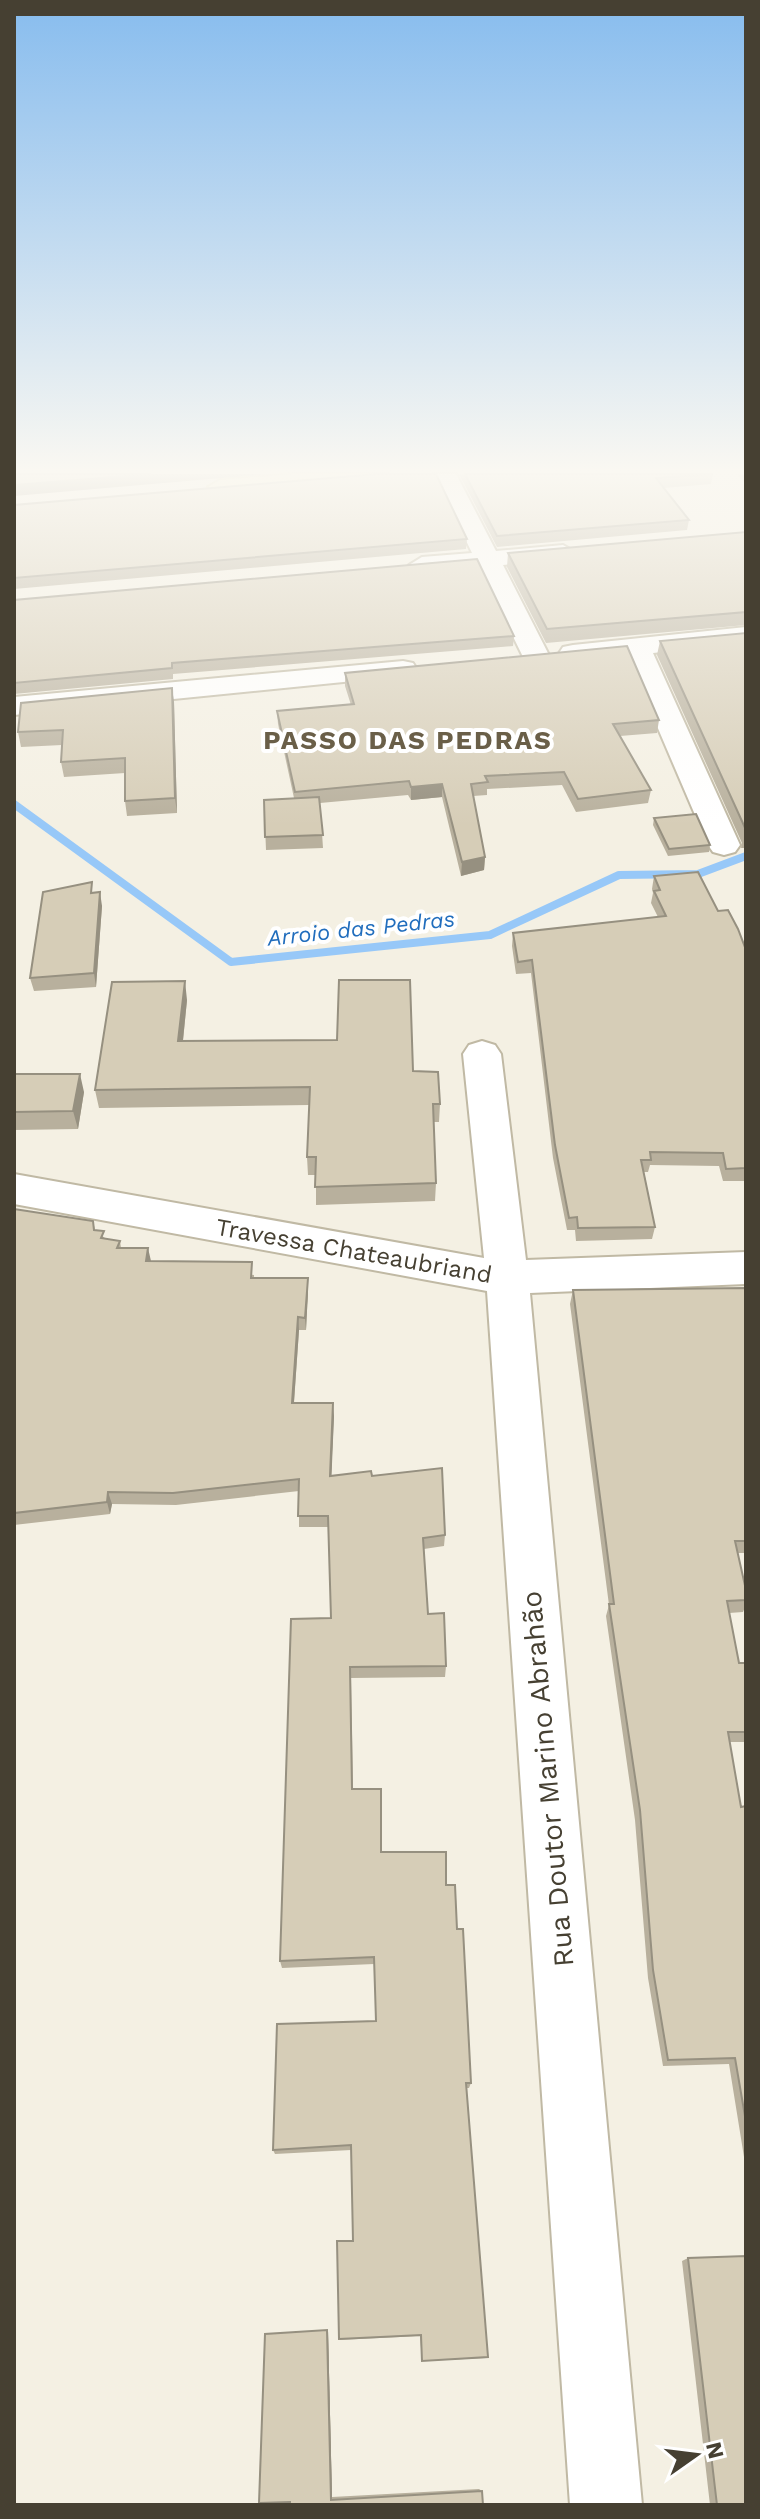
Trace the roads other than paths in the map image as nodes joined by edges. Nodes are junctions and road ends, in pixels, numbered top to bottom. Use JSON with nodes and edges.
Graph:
{"nodes":[{"id":1,"x":502,"y":592,"type":"edge"},
{"id":2,"x":746,"y":635,"type":"edge"},
{"id":3,"x":637,"y":647,"type":"junction"},
{"id":4,"x":536,"y":657,"type":"junction"},
{"id":5,"x":504,"y":660,"type":"edge"},
{"id":6,"x":425,"y":667,"type":"edge"},
{"id":7,"x":14,"y":706,"type":"edge"},
{"id":8,"x":724,"y":845,"type":"dead end"},
{"id":9,"x":482,"y":1054,"type":"dead end"},
{"id":10,"x":14,"y":1189,"type":"edge"},
{"id":11,"x":746,"y":1268,"type":"edge"},
{"id":12,"x":507,"y":1277,"type":"junction"},
{"id":13,"x":606,"y":2505,"type":"edge"}],
"edges":[{"from":1,"to":4,"type":"street"},
{"from":2,"to":3,"type":"street"},
{"from":3,"to":4,"type":"street"},
{"from":3,"to":8,"type":"street"},
{"from":4,"to":5,"type":"street"},
{"from":6,"to":7,"type":"street"},
{"from":9,"to":12,"type":"street","name":"Rua Doutor Marino Abrahão"},
{"from":10,"to":12,"type":"street","name":"Travessa Chateaubriand"},
{"from":11,"to":12,"type":"street","name":"Travessa Chateaubriand"},
{"from":12,"to":13,"type":"street","name":"Rua Doutor Marino Abrahão"}]}
